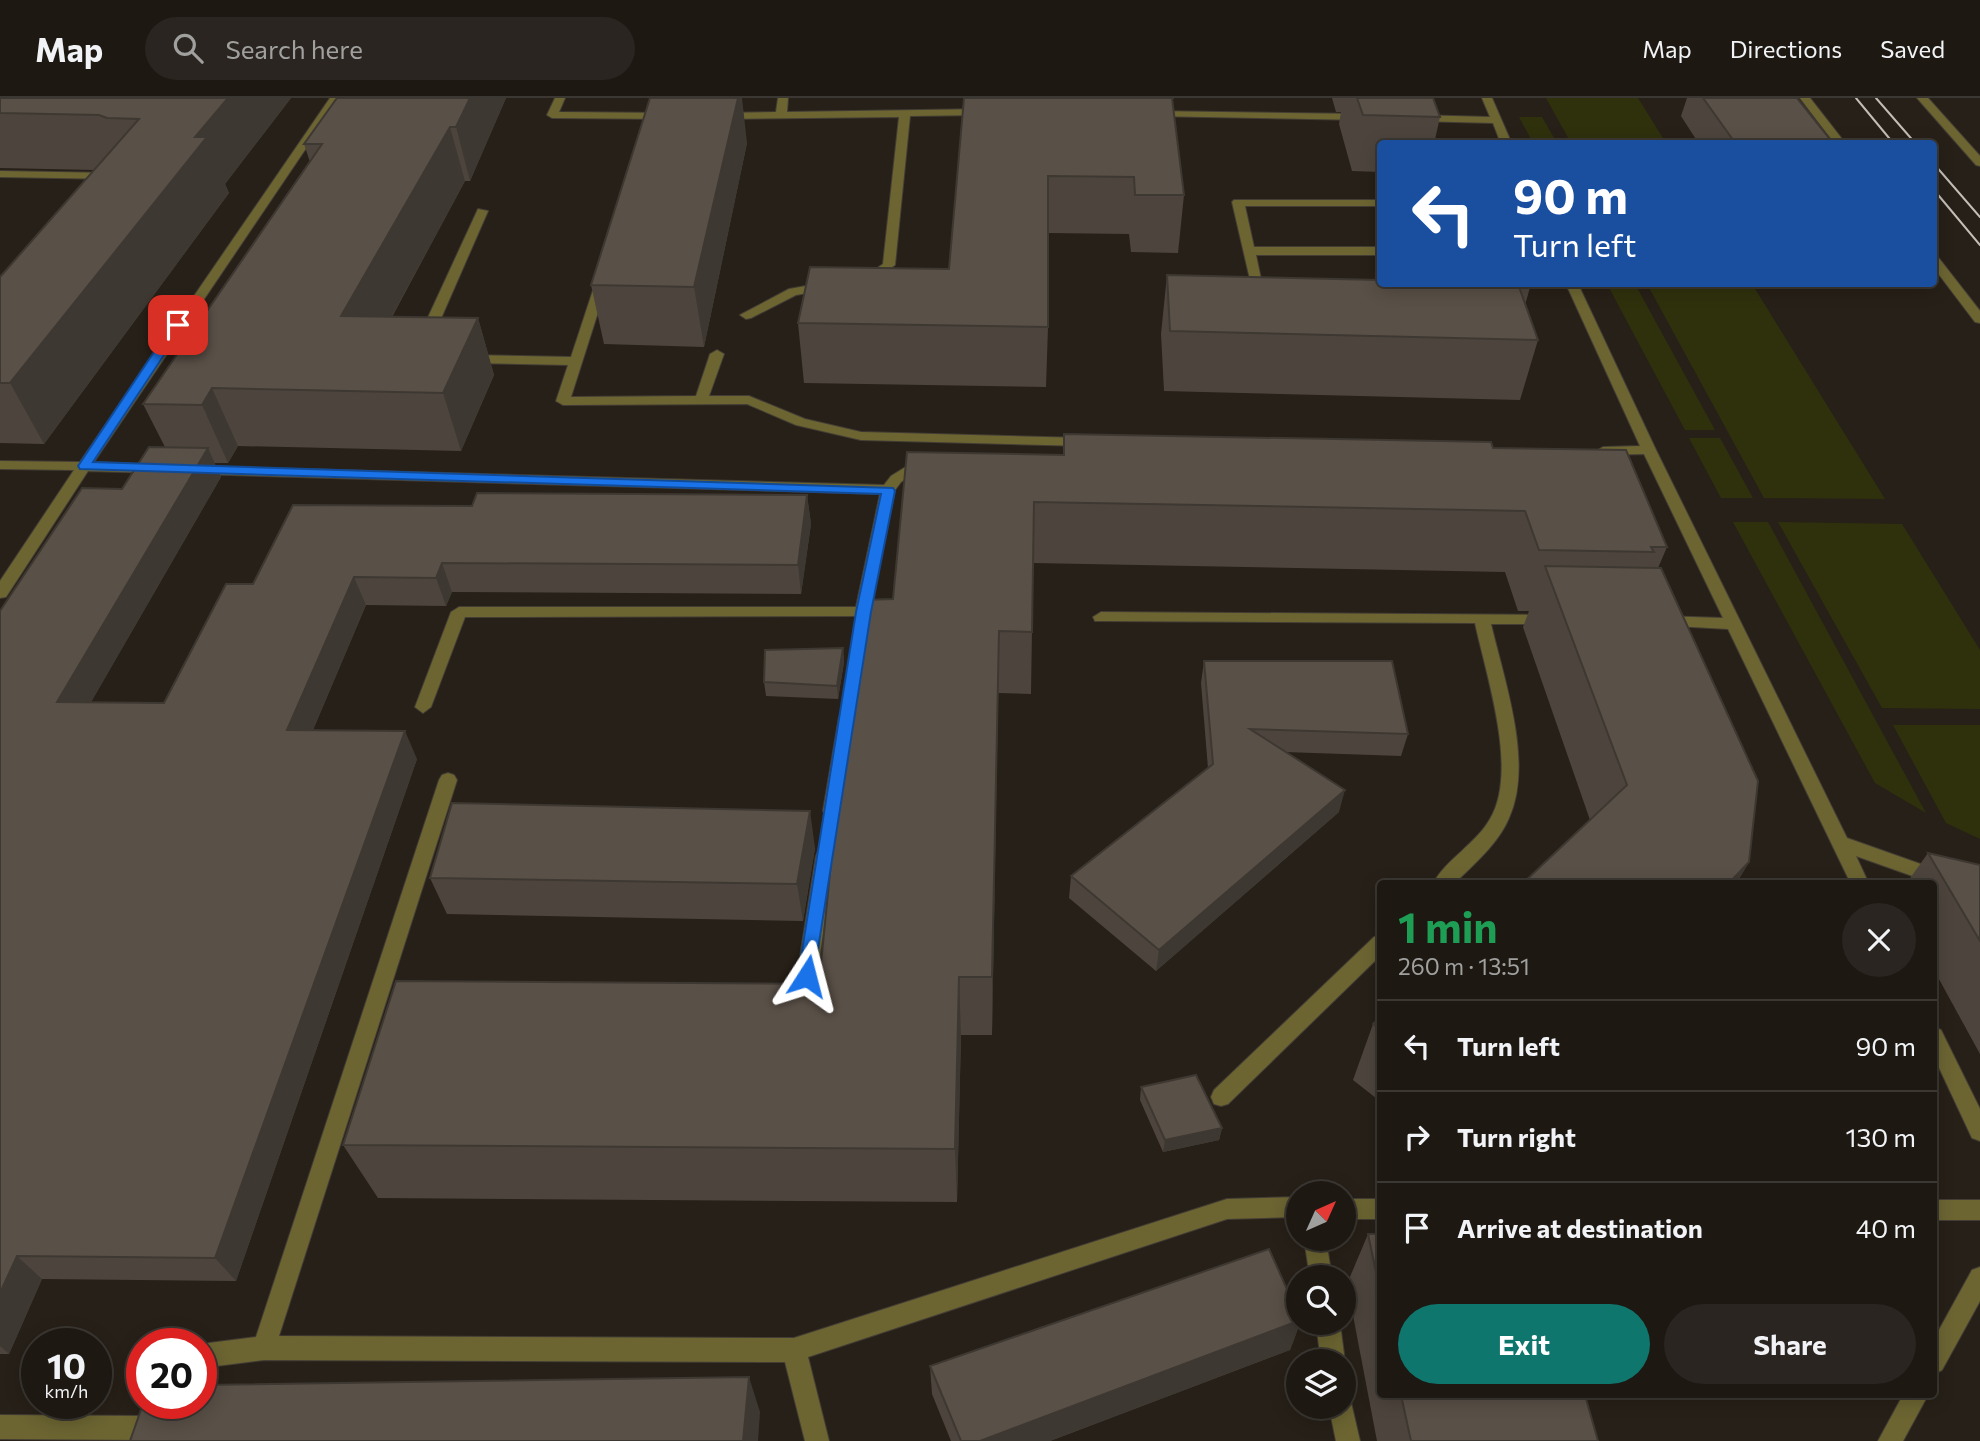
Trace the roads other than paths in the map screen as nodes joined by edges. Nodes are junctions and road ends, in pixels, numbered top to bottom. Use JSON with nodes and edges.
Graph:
{"nodes":[{"id":1,"x":335,"y":98,"type":"edge"},
{"id":2,"x":560,"y":98,"type":"edge"},
{"id":3,"x":783,"y":98,"type":"edge"},
{"id":4,"x":1487,"y":98,"type":"edge"},
{"id":5,"x":1805,"y":98,"type":"edge"},
{"id":6,"x":1922,"y":98,"type":"edge"},
{"id":7,"x":905,"y":112,"type":"junction"},
{"id":8,"x":999,"y":112,"type":"edge"},
{"id":9,"x":1139,"y":114,"type":"edge"},
{"id":10,"x":673,"y":116,"type":"edge"},
{"id":11,"x":713,"y":116,"type":"edge"},
{"id":12,"x":780,"y":116,"type":"junction"},
{"id":13,"x":1377,"y":118,"type":"edge"},
{"id":14,"x":1405,"y":118,"type":"edge"},
{"id":15,"x":1496,"y":120,"type":"junction"},
{"id":16,"x":1505,"y":140,"type":"edge"},
{"id":17,"x":1838,"y":140,"type":"edge"},
{"id":18,"x":1980,"y":163,"type":"edge"},
{"id":19,"x":0,"y":174,"type":"edge"},
{"id":20,"x":115,"y":187,"type":"edge"},
{"id":21,"x":1377,"y":203,"type":"edge"},
{"id":22,"x":482,"y":211,"type":"dead end"},
{"id":23,"x":1249,"y":251,"type":"junction"},
{"id":24,"x":1377,"y":251,"type":"edge"},
{"id":25,"x":1937,"y":264,"type":"edge"},
{"id":26,"x":606,"y":269,"type":"edge"},
{"id":27,"x":1573,"y":287,"type":"edge"},
{"id":28,"x":1261,"y":306,"type":"edge"},
{"id":29,"x":746,"y":315,"type":"dead end"},
{"id":30,"x":1980,"y":319,"type":"edge"},
{"id":31,"x":421,"y":346,"type":"edge"},
{"id":32,"x":717,"y":354,"type":"dead end"},
{"id":33,"x":456,"y":359,"type":"edge"},
{"id":34,"x":577,"y":362,"type":"junction"},
{"id":35,"x":701,"y":400,"type":"junction"},
{"id":36,"x":986,"y":440,"type":"junction"},
{"id":37,"x":1097,"y":442,"type":"edge"},
{"id":38,"x":1649,"y":450,"type":"junction"},
{"id":39,"x":1585,"y":451,"type":"edge"},
{"id":40,"x":0,"y":465,"type":"edge"},
{"id":41,"x":84,"y":466,"type":"junction"},
{"id":42,"x":888,"y":491,"type":"junction"},
{"id":43,"x":0,"y":593,"type":"edge"},
{"id":44,"x":1101,"y":617,"type":"dead end"},
{"id":45,"x":1482,"y":618,"type":"junction"},
{"id":46,"x":1566,"y":620,"type":"edge"},
{"id":47,"x":1649,"y":621,"type":"edge"},
{"id":48,"x":1733,"y":624,"type":"junction"},
{"id":49,"x":849,"y":705,"type":"edge"},
{"id":50,"x":422,"y":707,"type":"dead end"},
{"id":51,"x":448,"y":780,"type":"dead end"},
{"id":52,"x":1840,"y":843,"type":"junction"},
{"id":53,"x":1446,"y":880,"type":"edge"},
{"id":54,"x":1858,"y":880,"type":"edge"},
{"id":55,"x":1980,"y":894,"type":"edge"},
{"id":56,"x":1377,"y":947,"type":"edge"},
{"id":57,"x":763,"y":1005,"type":"edge"},
{"id":58,"x":1937,"y":1042,"type":"edge"},
{"id":59,"x":1221,"y":1097,"type":"dead end"},
{"id":60,"x":1980,"y":1131,"type":"edge"},
{"id":61,"x":1286,"y":1207,"type":"edge"},
{"id":62,"x":1356,"y":1209,"type":"edge"},
{"id":63,"x":1377,"y":1209,"type":"edge"},
{"id":64,"x":1937,"y":1210,"type":"edge"},
{"id":65,"x":1980,"y":1210,"type":"edge"},
{"id":66,"x":1980,"y":1278,"type":"edge"},
{"id":67,"x":264,"y":1348,"type":"junction"},
{"id":68,"x":794,"y":1350,"type":"junction"},
{"id":69,"x":217,"y":1354,"type":"edge"},
{"id":70,"x":1937,"y":1357,"type":"edge"},
{"id":71,"x":1914,"y":1398,"type":"edge"},
{"id":72,"x":1343,"y":1419,"type":"edge"},
{"id":73,"x":0,"y":1427,"type":"edge"},
{"id":74,"x":144,"y":1434,"type":"edge"},
{"id":75,"x":817,"y":1441,"type":"edge"},
{"id":76,"x":1348,"y":1441,"type":"edge"},
{"id":77,"x":1890,"y":1441,"type":"edge"}],
"edges":[{"from":1,"to":41,"type":"street"},
{"from":2,"to":10,"type":"street"},
{"from":3,"to":12,"type":"street"},
{"from":4,"to":15,"type":"street"},
{"from":5,"to":17,"type":"street"},
{"from":6,"to":18,"type":"street"},
{"from":7,"to":8,"type":"street"},
{"from":7,"to":12,"type":"street"},
{"from":7,"to":29,"type":"street"},
{"from":9,"to":13,"type":"street"},
{"from":11,"to":12,"type":"street"},
{"from":14,"to":15,"type":"street"},
{"from":15,"to":16,"type":"street"},
{"from":19,"to":20,"type":"street"},
{"from":21,"to":23,"type":"street"},
{"from":22,"to":31,"type":"street"},
{"from":23,"to":24,"type":"street"},
{"from":23,"to":28,"type":"street"},
{"from":25,"to":30,"type":"street"},
{"from":26,"to":34,"type":"street"},
{"from":27,"to":38,"type":"street"},
{"from":32,"to":35,"type":"street"},
{"from":33,"to":34,"type":"street"},
{"from":34,"to":35,"type":"street"},
{"from":35,"to":36,"type":"street"},
{"from":36,"to":37,"type":"street"},
{"from":36,"to":42,"type":"street"},
{"from":38,"to":39,"type":"street"},
{"from":38,"to":48,"type":"street"},
{"from":40,"to":41,"type":"street"},
{"from":41,"to":42,"type":"street"},
{"from":41,"to":43,"type":"street"},
{"from":42,"to":50,"type":"street"},
{"from":44,"to":45,"type":"street"},
{"from":45,"to":46,"type":"street"},
{"from":45,"to":53,"type":"street"},
{"from":47,"to":48,"type":"street"},
{"from":48,"to":52,"type":"street"},
{"from":49,"to":57,"type":"street"},
{"from":51,"to":67,"type":"street"},
{"from":52,"to":54,"type":"street"},
{"from":52,"to":55,"type":"street"},
{"from":56,"to":59,"type":"street"},
{"from":58,"to":60,"type":"street"},
{"from":61,"to":68,"type":"street"},
{"from":62,"to":63,"type":"street"},
{"from":64,"to":65,"type":"street"},
{"from":66,"to":70,"type":"street"},
{"from":67,"to":68,"type":"street"},
{"from":67,"to":69,"type":"street"},
{"from":68,"to":75,"type":"street"},
{"from":71,"to":77,"type":"street"},
{"from":72,"to":76,"type":"street"},
{"from":73,"to":74,"type":"street"}]}
